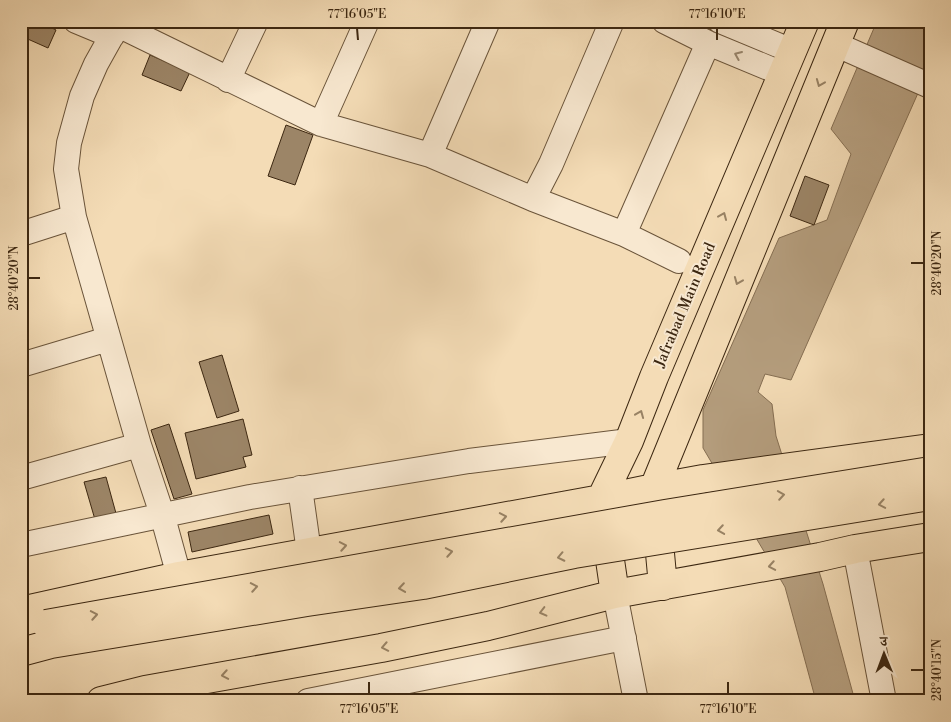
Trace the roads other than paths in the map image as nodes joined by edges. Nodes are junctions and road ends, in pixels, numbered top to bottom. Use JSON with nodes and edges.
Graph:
{"nodes":[{"id":1,"x":76,"y":21,"type":"edge"},
{"id":2,"x":256,"y":21,"type":"edge"},
{"id":3,"x":367,"y":21,"type":"edge"},
{"id":4,"x":488,"y":21,"type":"edge"},
{"id":5,"x":612,"y":21,"type":"edge"},
{"id":6,"x":664,"y":21,"type":"edge"},
{"id":7,"x":720,"y":21,"type":"edge"},
{"id":8,"x":805,"y":21,"type":"edge"},
{"id":9,"x":116,"y":27,"type":"edge"},
{"id":10,"x":759,"y":29,"type":"edge"},
{"id":11,"x":844,"y":39,"type":"edge"},
{"id":12,"x":708,"y":43,"type":"junction"},
{"id":13,"x":788,"y":63,"type":"junction"},
{"id":14,"x":228,"y":80,"type":"junction"},
{"id":15,"x":930,"y":86,"type":"edge"},
{"id":16,"x":321,"y":124,"type":"junction"},
{"id":17,"x":430,"y":155,"type":"junction"},
{"id":18,"x":533,"y":199,"type":"junction"},
{"id":19,"x":74,"y":217,"type":"junction"},
{"id":20,"x":21,"y":234,"type":"edge"},
{"id":21,"x":624,"y":234,"type":"junction"},
{"id":22,"x":679,"y":261,"type":"dead end"},
{"id":23,"x":108,"y":339,"type":"junction"},
{"id":24,"x":21,"y":365,"type":"edge"},
{"id":25,"x":629,"y":441,"type":"junction"},
{"id":26,"x":139,"y":445,"type":"junction"},
{"id":27,"x":930,"y":448,"type":"edge"},
{"id":28,"x":930,"y":471,"type":"edge"},
{"id":29,"x":21,"y":478,"type":"edge"},
{"id":30,"x":300,"y":488,"type":"junction"},
{"id":31,"x":654,"y":488,"type":"junction"},
{"id":32,"x":930,"y":496,"type":"edge"},
{"id":33,"x":601,"y":499,"type":"junction"},
{"id":34,"x":162,"y":514,"type":"junction"},
{"id":35,"x":930,"y":537,"type":"edge"},
{"id":36,"x":21,"y":545,"type":"edge"},
{"id":37,"x":855,"y":549,"type":"junction"},
{"id":38,"x":309,"y":552,"type":"junction"},
{"id":39,"x":180,"y":576,"type":"junction"},
{"id":40,"x":662,"y":586,"type":"junction"},
{"id":41,"x":615,"y":594,"type":"junction"},
{"id":42,"x":21,"y":611,"type":"edge"},
{"id":43,"x":21,"y":629,"type":"edge"},
{"id":44,"x":624,"y":638,"type":"junction"},
{"id":45,"x":21,"y":652,"type":"edge"},
{"id":46,"x":179,"y":692,"type":"edge"},
{"id":47,"x":101,"y":701,"type":"edge"},
{"id":48,"x":308,"y":701,"type":"edge"},
{"id":49,"x":636,"y":701,"type":"edge"},
{"id":50,"x":884,"y":701,"type":"edge"}],
"edges":[{"from":1,"to":9,"type":"street"},
{"from":2,"to":14,"type":"street"},
{"from":3,"to":16,"type":"street"},
{"from":4,"to":17,"type":"street"},
{"from":5,"to":18,"type":"street"},
{"from":6,"to":12,"type":"street"},
{"from":7,"to":10,"type":"street"},
{"from":8,"to":13,"type":"main road","name":"Jafrabad Main Road"},
{"from":9,"to":14,"type":"street"},
{"from":9,"to":19,"type":"street"},
{"from":10,"to":13,"type":"street"},
{"from":11,"to":15,"type":"street"},
{"from":11,"to":31,"type":"main road","one_way":true},
{"from":13,"to":12,"type":"street","one_way":true},
{"from":12,"to":21,"type":"street"},
{"from":25,"to":13,"type":"main road","name":"Jafrabad Main Road","one_way":true},
{"from":14,"to":16,"type":"street"},
{"from":16,"to":17,"type":"street"},
{"from":17,"to":18,"type":"street"},
{"from":18,"to":21,"type":"street"},
{"from":19,"to":20,"type":"street"},
{"from":19,"to":23,"type":"street"},
{"from":21,"to":22,"type":"street"},
{"from":23,"to":24,"type":"street"},
{"from":23,"to":26,"type":"street"},
{"from":25,"to":30,"type":"street"},
{"from":25,"to":33,"type":"main road","name":"Jafrabad Main Road"},
{"from":26,"to":29,"type":"street"},
{"from":26,"to":34,"type":"street"},
{"from":27,"to":31,"type":"main road"},
{"from":43,"to":28,"type":"main road","one_way":true,"bridge":true},
{"from":30,"to":34,"type":"street"},
{"from":30,"to":38,"type":"street"},
{"from":31,"to":33,"type":"main road"},
{"from":31,"to":40,"type":"main road"},
{"from":32,"to":45,"type":"main road","one_way":true,"bridge":true},
{"from":38,"to":33,"type":"main road","one_way":true},
{"from":33,"to":41,"type":"main road"},
{"from":34,"to":36,"type":"street"},
{"from":34,"to":39,"type":"street"},
{"from":35,"to":37,"type":"main road"},
{"from":37,"to":40,"type":"main road","one_way":true},
{"from":37,"to":50,"type":"street"},
{"from":38,"to":39,"type":"main road"},
{"from":39,"to":42,"type":"main road"},
{"from":40,"to":41,"type":"main road"},
{"from":41,"to":44,"type":"street"},
{"from":41,"to":46,"type":"main road","one_way":true},
{"from":44,"to":48,"type":"street"},
{"from":44,"to":49,"type":"street"},
{"from":46,"to":47,"type":"main road"}]}
